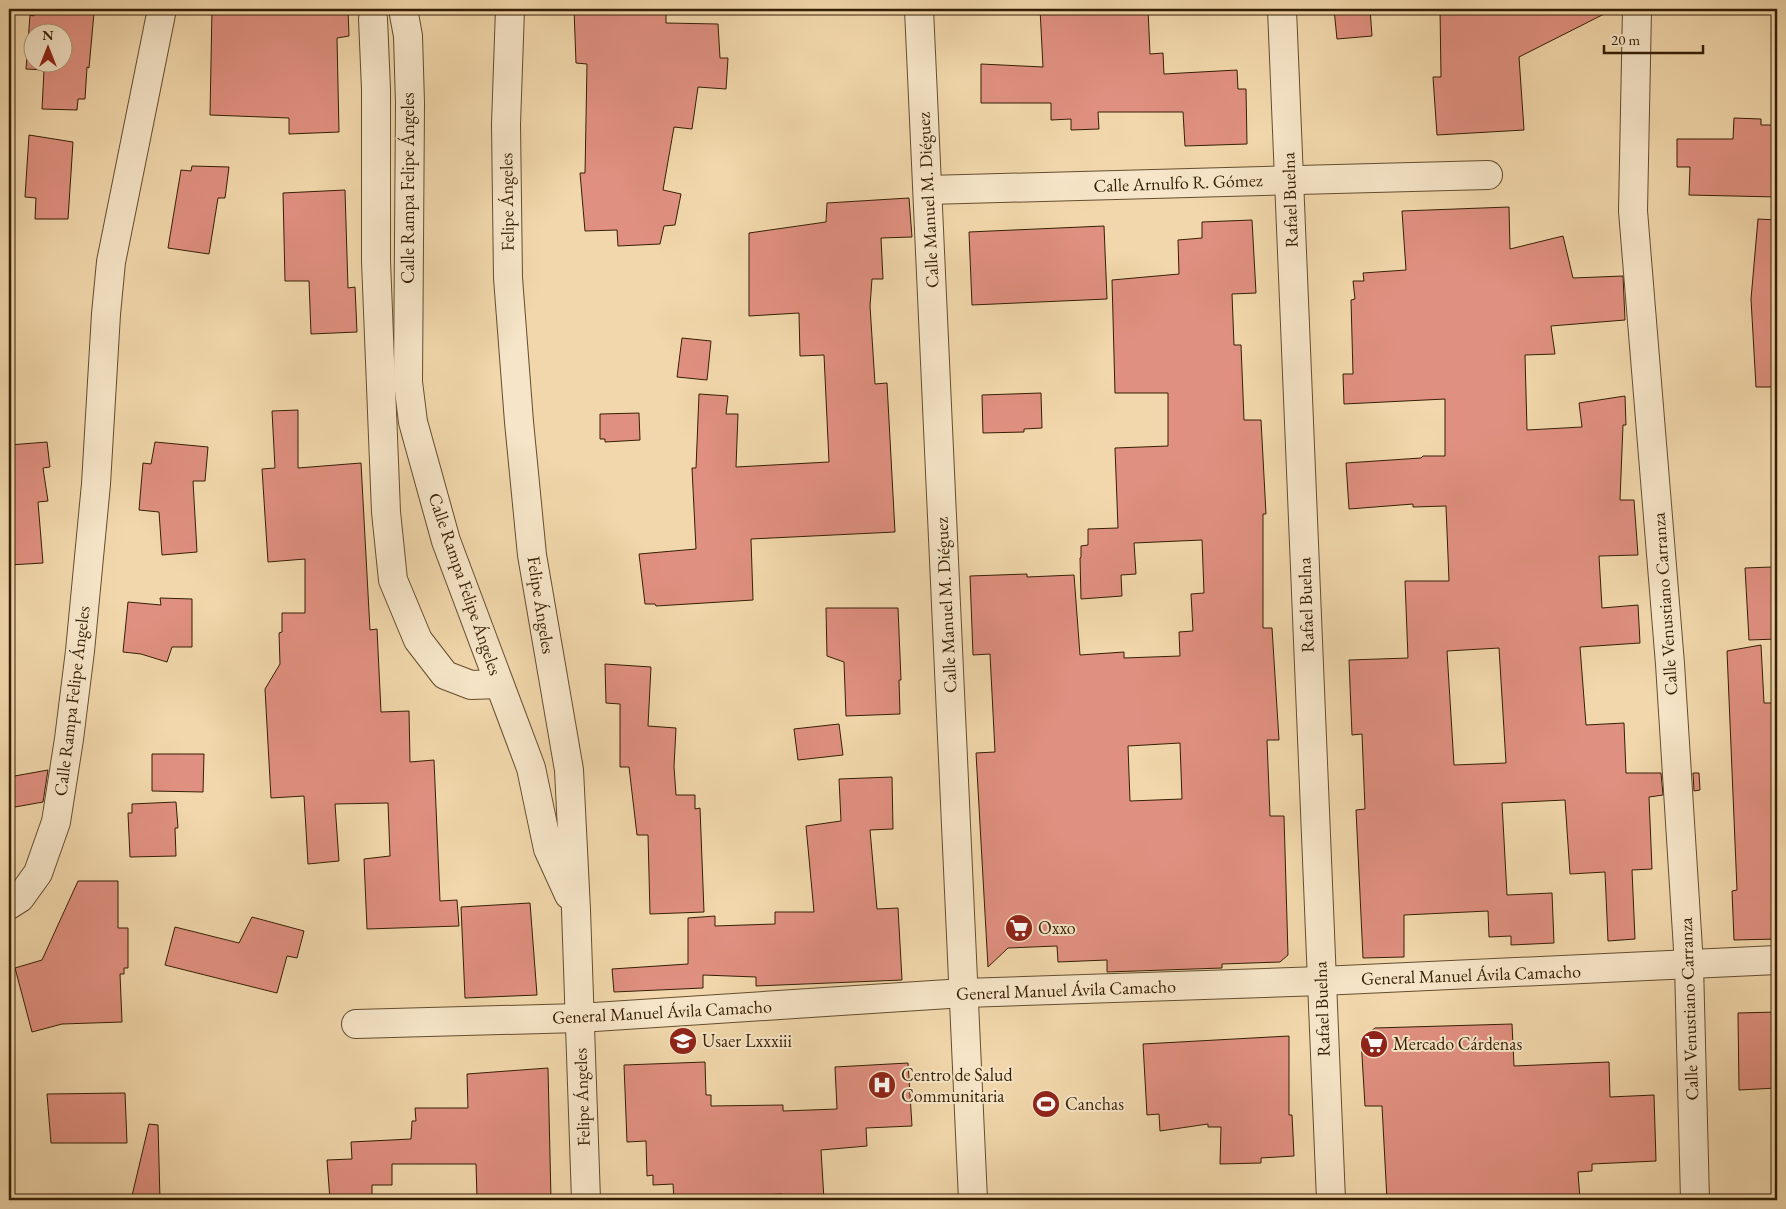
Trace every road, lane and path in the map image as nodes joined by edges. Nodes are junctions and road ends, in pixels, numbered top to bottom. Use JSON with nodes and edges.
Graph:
{"nodes":[{"id":1,"x":162,"y":9,"type":"edge"},
{"id":2,"x":402,"y":9,"type":"edge"},
{"id":3,"x":510,"y":9,"type":"edge"},
{"id":4,"x":919,"y":9,"type":"edge"},
{"id":5,"x":1282,"y":9,"type":"edge"},
{"id":6,"x":1637,"y":9,"type":"edge"},
{"id":7,"x":373,"y":19,"type":"dead end"},
{"id":8,"x":1488,"y":174,"type":"dead end"},
{"id":9,"x":1289,"y":180,"type":"junction"},
{"id":10,"x":928,"y":190,"type":"junction"},
{"id":11,"x":499,"y":684,"type":"junction"},
{"id":12,"x":9,"y":905,"type":"edge"},
{"id":13,"x":576,"y":910,"type":"junction"},
{"id":14,"x":1777,"y":960,"type":"edge"},
{"id":15,"x":1689,"y":965,"type":"junction"},
{"id":16,"x":1321,"y":981,"type":"junction"},
{"id":17,"x":964,"y":994,"type":"junction"},
{"id":18,"x":579,"y":1018,"type":"junction"},
{"id":19,"x":356,"y":1024,"type":"dead end"},
{"id":20,"x":586,"y":1200,"type":"edge"},
{"id":21,"x":973,"y":1200,"type":"edge"},
{"id":22,"x":1330,"y":1200,"type":"edge"},
{"id":23,"x":1695,"y":1200,"type":"edge"}],
"edges":[{"from":1,"to":12,"type":"street","name":"Calle Rampa Felipe Ángeles"},
{"from":2,"to":11,"type":"street","name":"Calle Rampa Felipe Ángeles"},
{"from":3,"to":13,"type":"street","name":"Felipe Ángeles"},
{"from":4,"to":10,"type":"street","name":"Calle Manuel M. Diéguez"},
{"from":5,"to":9,"type":"street","name":"Rafael Buelna"},
{"from":6,"to":15,"type":"street","name":"Calle Venustiano Carranza"},
{"from":7,"to":11,"type":"street"},
{"from":8,"to":9,"type":"street","name":"Calle Arnulfo R. Gómez"},
{"from":9,"to":10,"type":"street","name":"Calle Arnulfo R. Gómez"},
{"from":9,"to":16,"type":"street","name":"Rafael Buelna"},
{"from":10,"to":17,"type":"street","name":"Calle Manuel M. Diéguez"},
{"from":11,"to":13,"type":"street","name":"Calle Rampa Felipe Ángeles"},
{"from":13,"to":18,"type":"street","name":"Felipe Ángeles"},
{"from":14,"to":15,"type":"street","name":"General Manuel Ávila Camacho"},
{"from":15,"to":16,"type":"street","name":"General Manuel Ávila Camacho"},
{"from":15,"to":23,"type":"street","name":"Calle Venustiano Carranza"},
{"from":16,"to":17,"type":"street","name":"General Manuel Ávila Camacho"},
{"from":16,"to":22,"type":"street","name":"Rafael Buelna"},
{"from":17,"to":18,"type":"street","name":"General Manuel Ávila Camacho"},
{"from":17,"to":21,"type":"street","name":"Calle Manuel M. Diéguez"},
{"from":18,"to":19,"type":"street","name":"General Manuel Ávila Camacho"},
{"from":18,"to":20,"type":"street","name":"Felipe Ángeles"}]}
